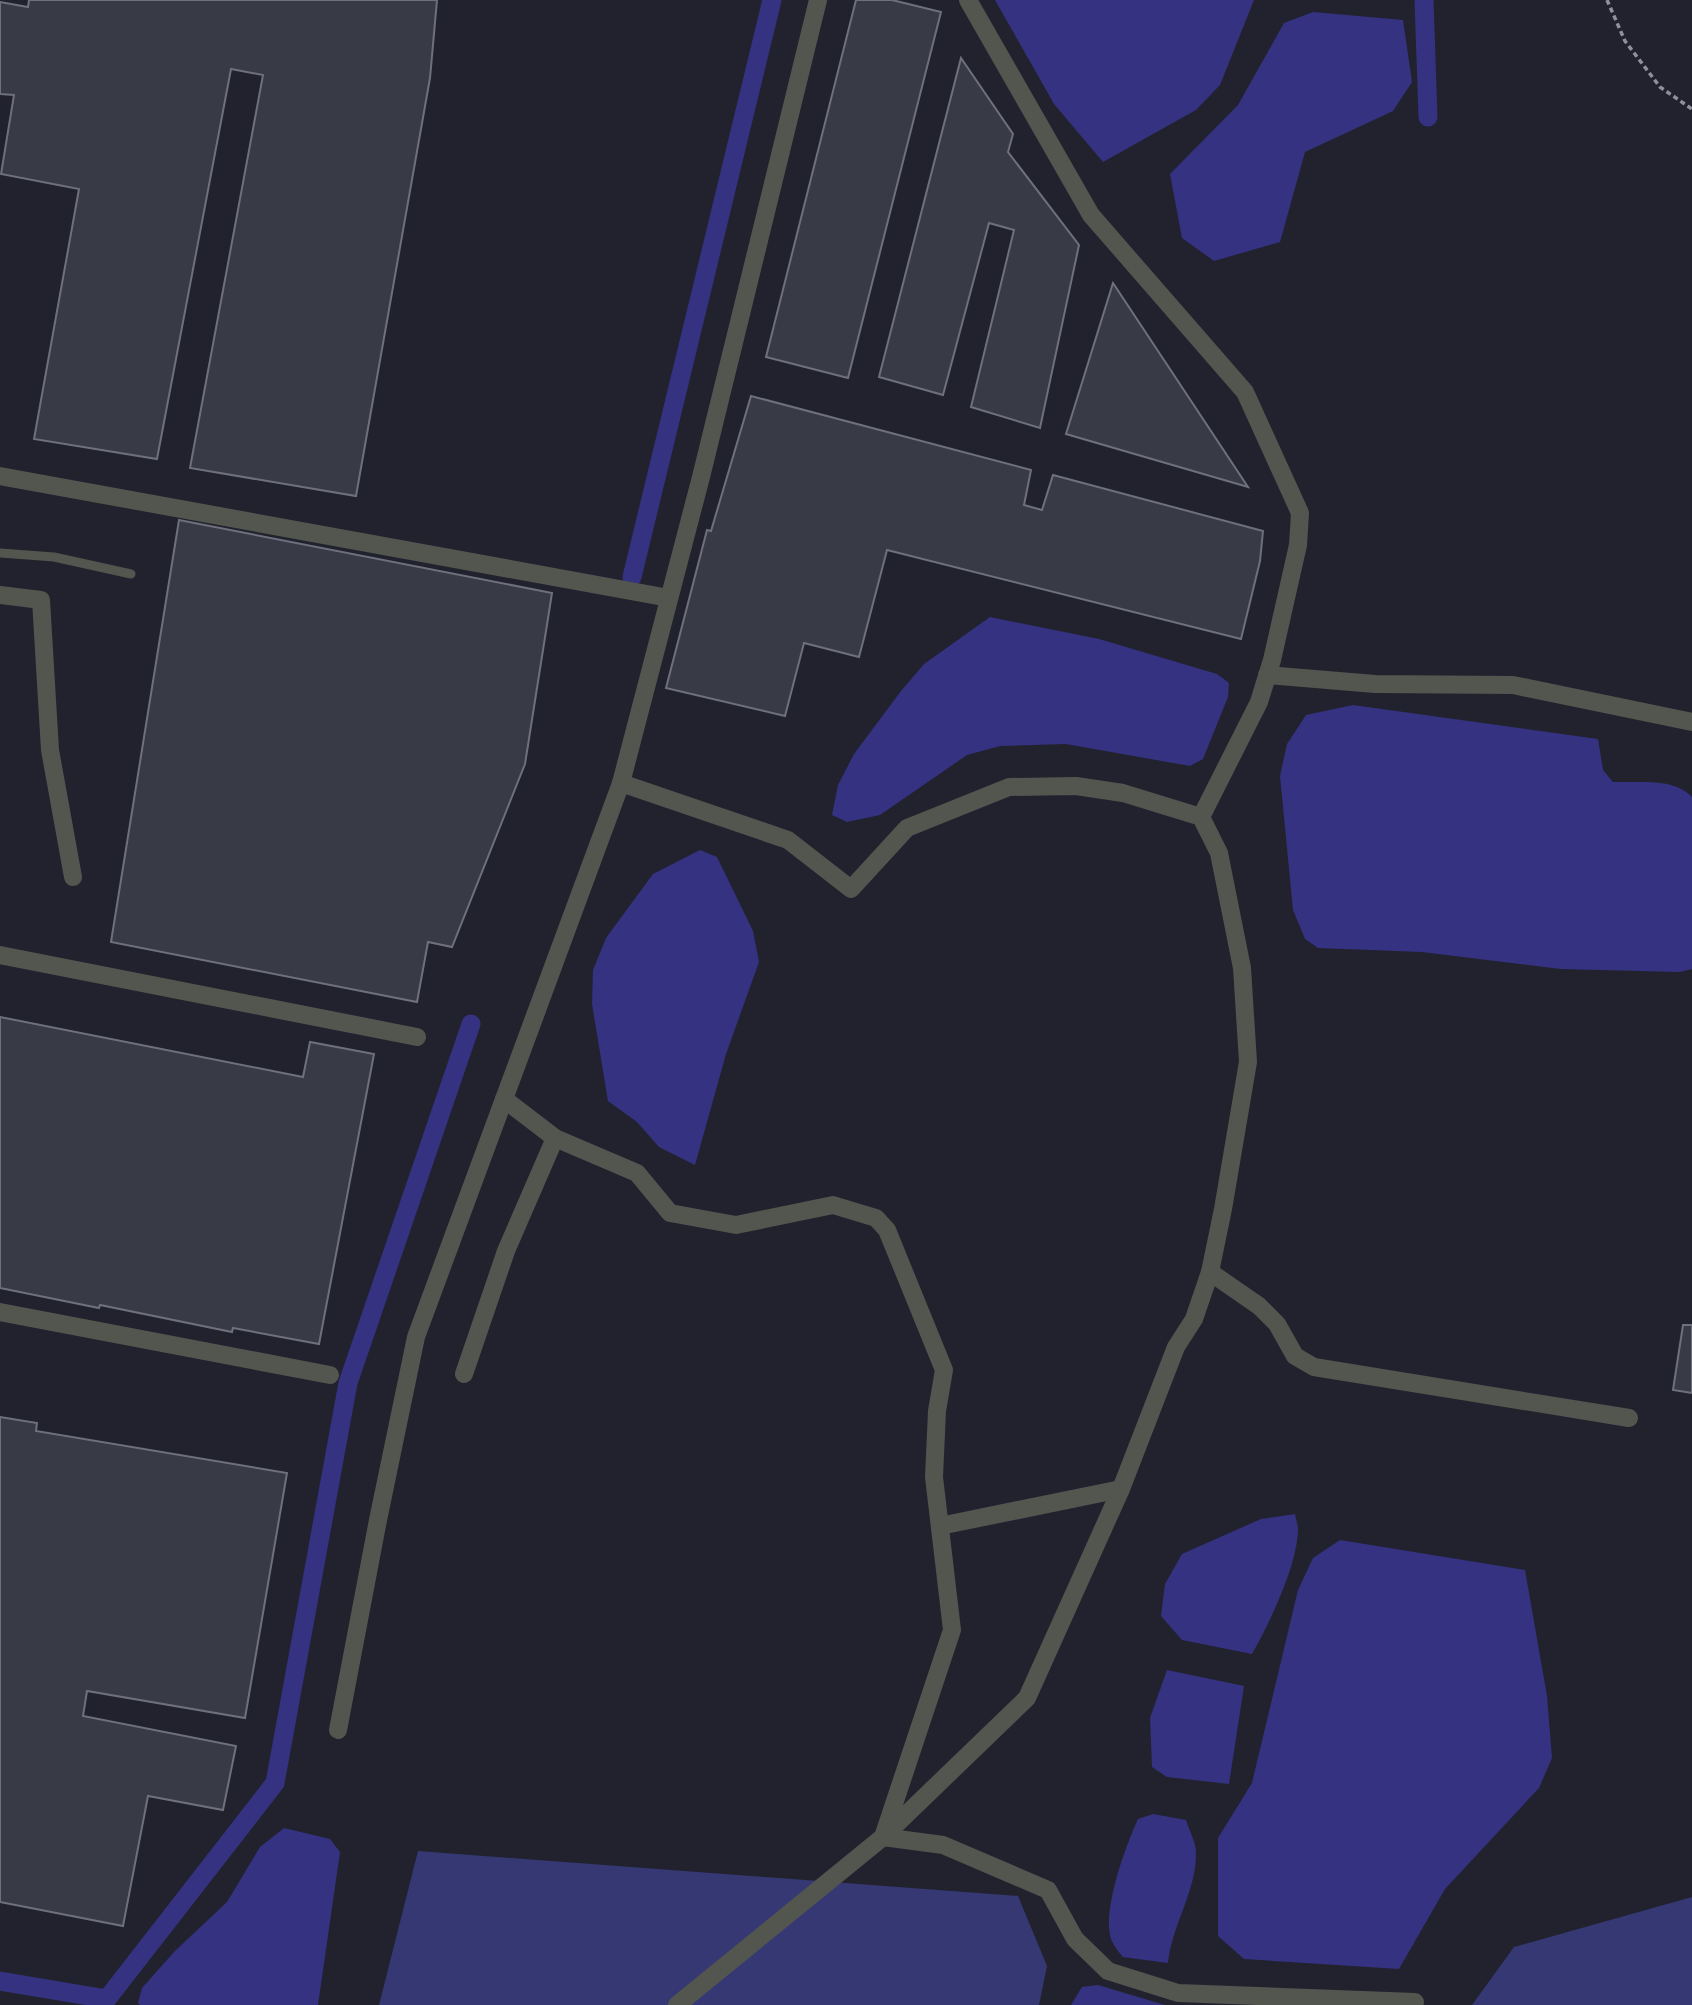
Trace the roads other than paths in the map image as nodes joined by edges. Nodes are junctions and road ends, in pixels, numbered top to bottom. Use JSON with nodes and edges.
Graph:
{"nodes":[{"id":1,"x":818,"y":0,"type":"edge"},
{"id":2,"x":968,"y":0,"type":"edge"},
{"id":3,"x":0,"y":475,"type":"edge"},
{"id":4,"x":0,"y":553,"type":"edge"},
{"id":5,"x":131,"y":574,"type":"dead end"},
{"id":6,"x":0,"y":595,"type":"edge"},
{"id":7,"x":669,"y":598,"type":"junction"},
{"id":8,"x":1267,"y":675,"type":"junction"},
{"id":9,"x":1692,"y":722,"type":"edge"},
{"id":10,"x":621,"y":783,"type":"junction"},
{"id":11,"x":1201,"y":817,"type":"junction"},
{"id":12,"x":73,"y":877,"type":"dead end"},
{"id":13,"x":0,"y":955,"type":"edge"},
{"id":14,"x":417,"y":1037,"type":"dead end"},
{"id":15,"x":504,"y":1099,"type":"junction"},
{"id":16,"x":555,"y":1138,"type":"junction"},
{"id":17,"x":1210,"y":1272,"type":"junction"},
{"id":18,"x":0,"y":1312,"type":"edge"},
{"id":19,"x":464,"y":1374,"type":"dead end"},
{"id":20,"x":330,"y":1375,"type":"dead end"},
{"id":21,"x":1629,"y":1418,"type":"dead end"},
{"id":22,"x":1121,"y":1489,"type":"junction"},
{"id":23,"x":940,"y":1526,"type":"junction"},
{"id":24,"x":338,"y":1730,"type":"dead end"},
{"id":25,"x":883,"y":1837,"type":"junction"},
{"id":26,"x":1415,"y":2002,"type":"dead end"},
{"id":27,"x":677,"y":2005,"type":"edge"}],
"edges":[{"from":1,"to":7,"type":"street"},
{"from":2,"to":8,"type":"street"},
{"from":3,"to":7,"type":"street"},
{"from":4,"to":5,"type":"lane"},
{"from":6,"to":12,"type":"street"},
{"from":7,"to":10,"type":"street"},
{"from":8,"to":9,"type":"street"},
{"from":8,"to":11,"type":"street"},
{"from":10,"to":11,"type":"street"},
{"from":10,"to":15,"type":"street"},
{"from":11,"to":17,"type":"street"},
{"from":13,"to":14,"type":"street"},
{"from":15,"to":16,"type":"street"},
{"from":15,"to":24,"type":"street"},
{"from":16,"to":19,"type":"street"},
{"from":16,"to":23,"type":"street"},
{"from":17,"to":21,"type":"street"},
{"from":17,"to":22,"type":"street"},
{"from":18,"to":20,"type":"street"},
{"from":22,"to":23,"type":"street"},
{"from":22,"to":25,"type":"street"},
{"from":23,"to":25,"type":"street"},
{"from":25,"to":26,"type":"street"},
{"from":25,"to":27,"type":"street"}]}
